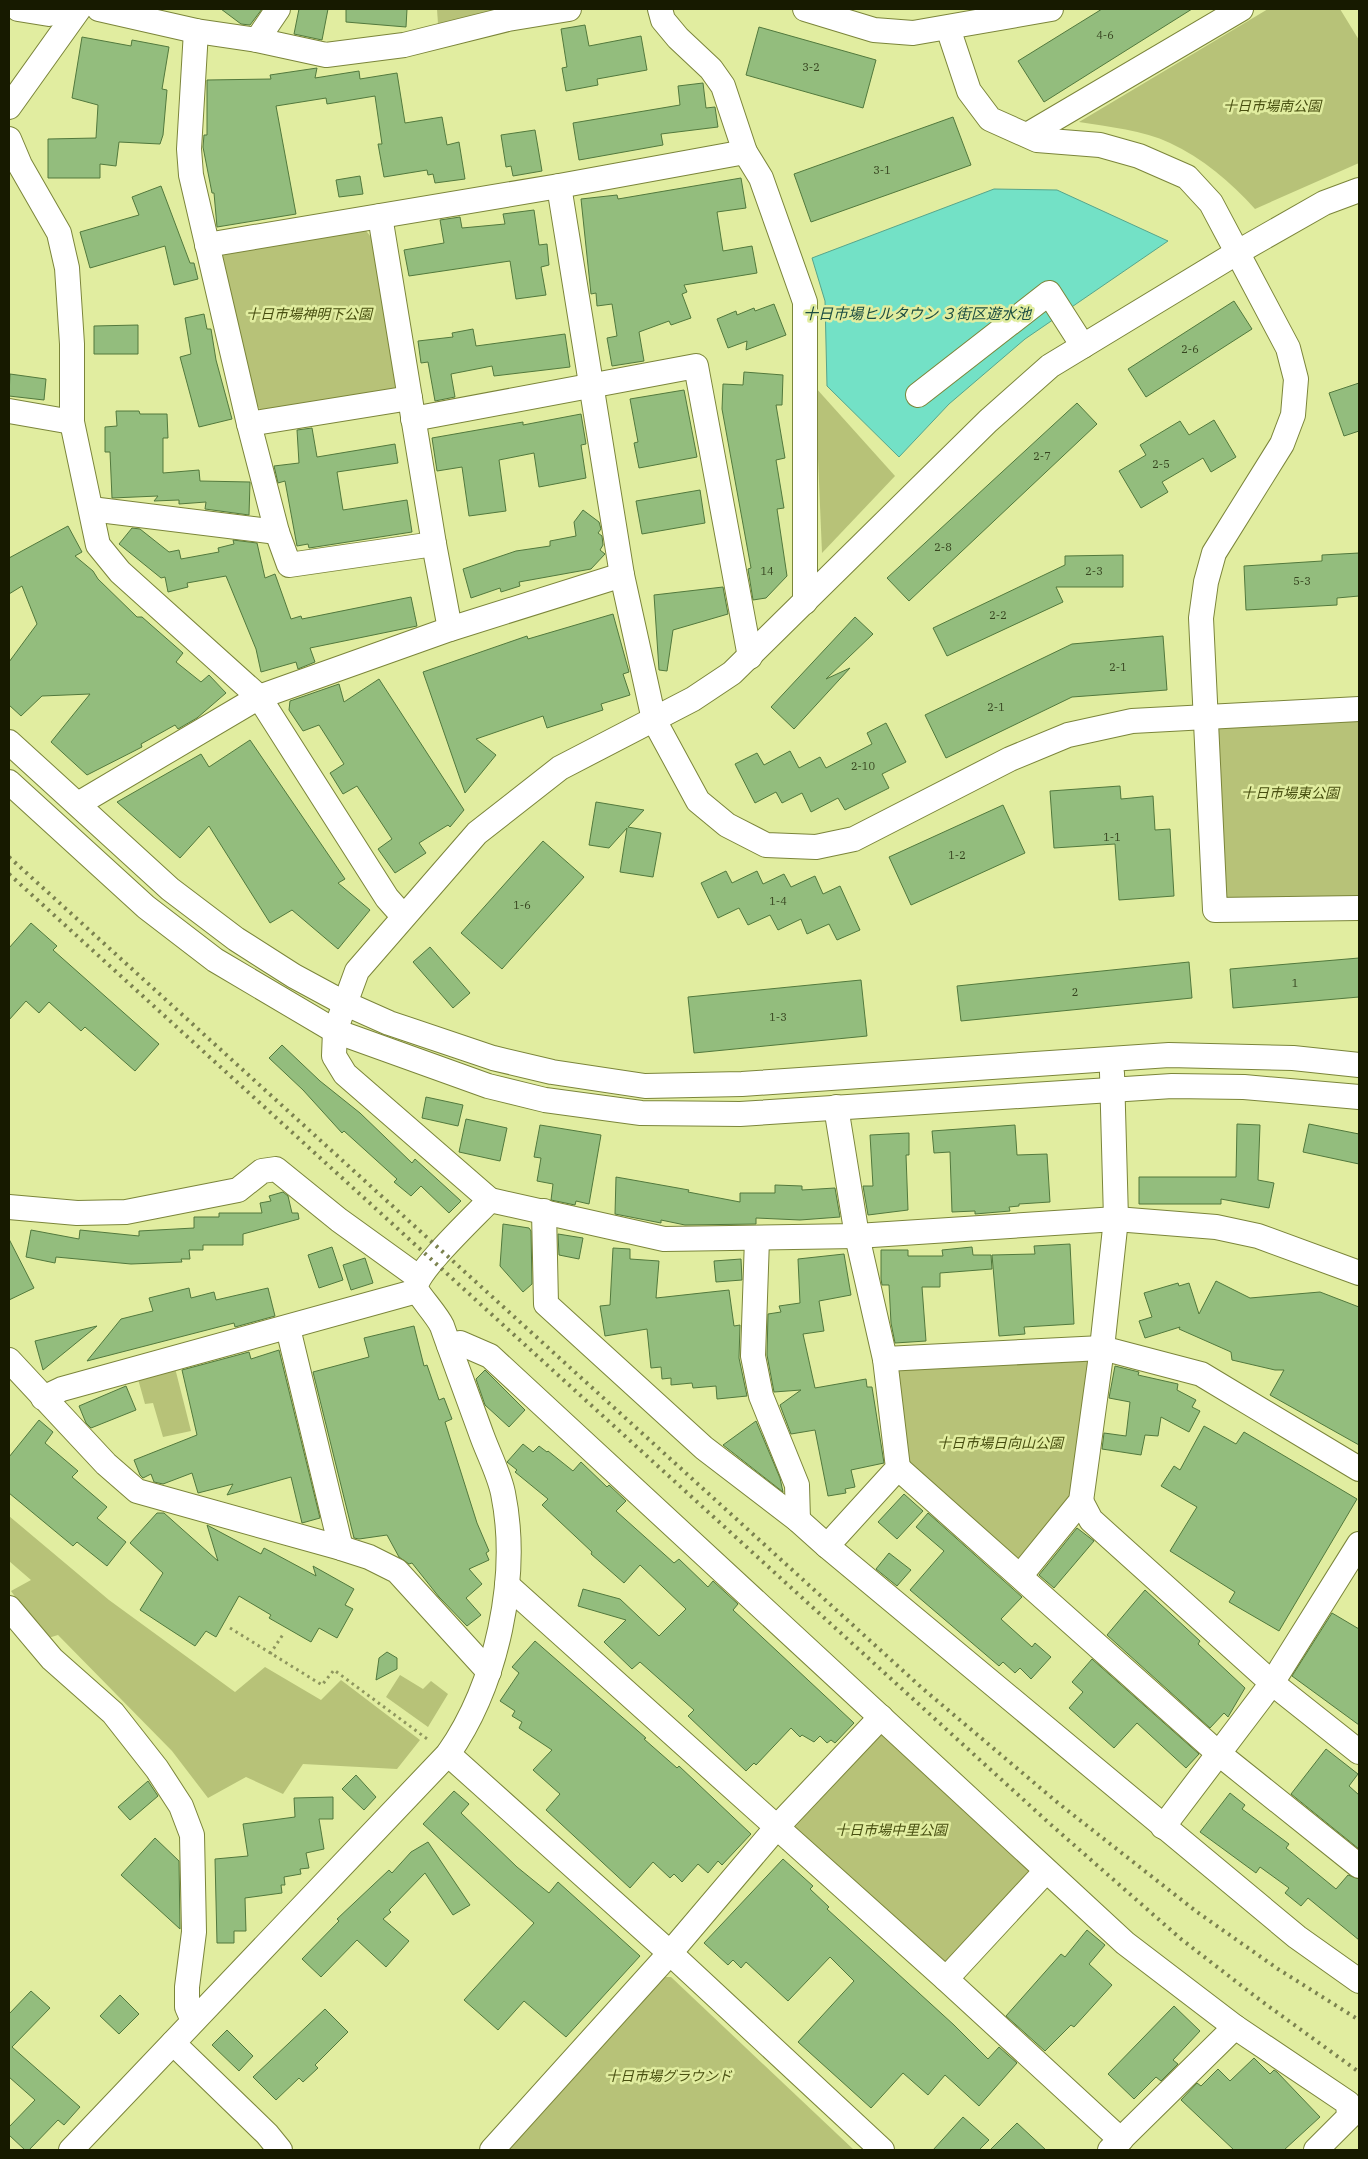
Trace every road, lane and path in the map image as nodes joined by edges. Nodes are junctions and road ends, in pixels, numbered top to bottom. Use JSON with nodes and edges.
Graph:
{"nodes":[{"id":1,"x":18,"y":9,"type":"edge"},
{"id":2,"x":68,"y":9,"type":"edge"},
{"id":3,"x":79,"y":9,"type":"edge"},
{"id":4,"x":99,"y":9,"type":"edge"},
{"id":5,"x":278,"y":9,"type":"edge"},
{"id":6,"x":569,"y":9,"type":"edge"},
{"id":7,"x":660,"y":9,"type":"edge"},
{"id":8,"x":805,"y":9,"type":"edge"},
{"id":9,"x":1051,"y":9,"type":"edge"},
{"id":10,"x":1241,"y":9,"type":"edge"},
{"id":11,"x":948,"y":28,"type":"junction"},
{"id":12,"x":196,"y":31,"type":"junction"},
{"id":13,"x":258,"y":40,"type":"junction"},
{"id":14,"x":9,"y":107,"type":"edge"},
{"id":15,"x":1027,"y":135,"type":"junction"},
{"id":16,"x":9,"y":139,"type":"edge"},
{"id":17,"x":745,"y":152,"type":"junction"},
{"id":18,"x":559,"y":186,"type":"junction"},
{"id":19,"x":1359,"y":190,"type":"edge"},
{"id":20,"x":380,"y":216,"type":"junction"},
{"id":21,"x":207,"y":245,"type":"junction"},
{"id":22,"x":1238,"y":252,"type":"junction"},
{"id":23,"x":1083,"y":346,"type":"junction"},
{"id":24,"x":592,"y":384,"type":"junction"},
{"id":25,"x":918,"y":395,"type":"dead end"},
{"id":26,"x":412,"y":409,"type":"junction"},
{"id":27,"x":9,"y":411,"type":"edge"},
{"id":28,"x":72,"y":422,"type":"junction"},
{"id":29,"x":249,"y":424,"type":"junction"},
{"id":30,"x":91,"y":508,"type":"junction"},
{"id":31,"x":277,"y":532,"type":"junction"},
{"id":32,"x":434,"y":544,"type":"junction"},
{"id":33,"x":622,"y":575,"type":"junction"},
{"id":34,"x":805,"y":602,"type":"junction"},
{"id":35,"x":450,"y":629,"type":"junction"},
{"id":36,"x":750,"y":657,"type":"junction"},
{"id":37,"x":259,"y":697,"type":"junction"},
{"id":38,"x":1359,"y":709,"type":"edge"},
{"id":39,"x":1206,"y":717,"type":"junction"},
{"id":40,"x":654,"y":720,"type":"junction"},
{"id":41,"x":9,"y":742,"type":"edge"},
{"id":42,"x":9,"y":782,"type":"edge"},
{"id":43,"x":78,"y":804,"type":"junction"},
{"id":44,"x":1359,"y":908,"type":"edge"},
{"id":45,"x":403,"y":916,"type":"junction"},
{"id":46,"x":344,"y":1004,"type":"junction"},
{"id":47,"x":335,"y":1031,"type":"junction"},
{"id":48,"x":1112,"y":1058,"type":"junction"},
{"id":49,"x":1359,"y":1065,"type":"edge"},
{"id":50,"x":1113,"y":1089,"type":"junction"},
{"id":51,"x":1359,"y":1097,"type":"edge"},
{"id":52,"x":836,"y":1107,"type":"junction"},
{"id":53,"x":490,"y":1200,"type":"junction"},
{"id":54,"x":9,"y":1207,"type":"edge"},
{"id":55,"x":544,"y":1211,"type":"junction"},
{"id":56,"x":1116,"y":1219,"type":"junction"},
{"id":57,"x":857,"y":1236,"type":"junction"},
{"id":58,"x":757,"y":1239,"type":"junction"},
{"id":59,"x":1359,"y":1273,"type":"edge"},
{"id":60,"x":417,"y":1284,"type":"junction"},
{"id":61,"x":288,"y":1328,"type":"junction"},
{"id":62,"x":449,"y":1345,"type":"junction"},
{"id":63,"x":1102,"y":1348,"type":"junction"},
{"id":64,"x":885,"y":1358,"type":"junction"},
{"id":65,"x":9,"y":1360,"type":"edge"},
{"id":66,"x":43,"y":1398,"type":"junction"},
{"id":67,"x":898,"y":1468,"type":"junction"},
{"id":68,"x":1359,"y":1469,"type":"edge"},
{"id":69,"x":1080,"y":1501,"type":"junction"},
{"id":70,"x":798,"y":1520,"type":"junction"},
{"id":71,"x":827,"y":1546,"type":"junction"},
{"id":72,"x":1359,"y":1546,"type":"edge"},
{"id":73,"x":340,"y":1548,"type":"junction"},
{"id":74,"x":1020,"y":1575,"type":"junction"},
{"id":75,"x":507,"y":1586,"type":"junction"},
{"id":76,"x":12,"y":1618,"type":"edge"},
{"id":77,"x":230,"y":1628,"type":"dead end"},
{"id":78,"x":284,"y":1633,"type":"dead end"},
{"id":79,"x":270,"y":1654,"type":"junction"},
{"id":80,"x":489,"y":1672,"type":"junction"},
{"id":81,"x":1272,"y":1683,"type":"junction"},
{"id":82,"x":881,"y":1717,"type":"junction"},
{"id":83,"x":1359,"y":1752,"type":"edge"},
{"id":84,"x":1218,"y":1753,"type":"junction"},
{"id":85,"x":448,"y":1754,"type":"junction"},
{"id":86,"x":1163,"y":1826,"type":"junction"},
{"id":87,"x":777,"y":1827,"type":"junction"},
{"id":88,"x":1359,"y":1866,"type":"edge"},
{"id":89,"x":1046,"y":1871,"type":"junction"},
{"id":90,"x":670,"y":1953,"type":"junction"},
{"id":91,"x":946,"y":1979,"type":"junction"},
{"id":92,"x":1359,"y":1981,"type":"edge"},
{"id":93,"x":193,"y":2021,"type":"junction"},
{"id":94,"x":1235,"y":2027,"type":"junction"},
{"id":95,"x":173,"y":2043,"type":"junction"},
{"id":96,"x":1116,"y":2145,"type":"edge"},
{"id":97,"x":71,"y":2150,"type":"edge"},
{"id":98,"x":280,"y":2150,"type":"edge"},
{"id":99,"x":492,"y":2150,"type":"edge"},
{"id":100,"x":882,"y":2150,"type":"edge"},
{"id":101,"x":1316,"y":2150,"type":"edge"}],
"edges":[{"from":1,"to":2,"type":"street"},
{"from":3,"to":14,"type":"street"},
{"from":4,"to":12,"type":"street"},
{"from":5,"to":13,"type":"street"},
{"from":6,"to":13,"type":"street"},
{"from":7,"to":17,"type":"street"},
{"from":8,"to":11,"type":"street"},
{"from":9,"to":11,"type":"street"},
{"from":10,"to":15,"type":"street"},
{"from":11,"to":15,"type":"street"},
{"from":12,"to":13,"type":"street"},
{"from":12,"to":21,"type":"street"},
{"from":15,"to":22,"type":"street"},
{"from":16,"to":28,"type":"street"},
{"from":17,"to":18,"type":"street"},
{"from":17,"to":34,"type":"street"},
{"from":18,"to":20,"type":"street"},
{"from":18,"to":24,"type":"street"},
{"from":19,"to":22,"type":"street"},
{"from":20,"to":21,"type":"street"},
{"from":20,"to":26,"type":"street"},
{"from":21,"to":29,"type":"street"},
{"from":22,"to":23,"type":"street"},
{"from":22,"to":39,"type":"street"},
{"from":23,"to":25,"type":"street"},
{"from":23,"to":34,"type":"street"},
{"from":24,"to":26,"type":"street"},
{"from":24,"to":33,"type":"street"},
{"from":24,"to":36,"type":"street"},
{"from":26,"to":29,"type":"street"},
{"from":26,"to":32,"type":"street"},
{"from":27,"to":28,"type":"street"},
{"from":28,"to":30,"type":"street"},
{"from":29,"to":31,"type":"street"},
{"from":30,"to":31,"type":"street"},
{"from":30,"to":37,"type":"street"},
{"from":31,"to":32,"type":"street"},
{"from":32,"to":35,"type":"street"},
{"from":33,"to":35,"type":"street"},
{"from":33,"to":40,"type":"street"},
{"from":34,"to":36,"type":"street"},
{"from":35,"to":37,"type":"street"},
{"from":36,"to":40,"type":"street"},
{"from":37,"to":43,"type":"street"},
{"from":37,"to":45,"type":"street"},
{"from":38,"to":39,"type":"street"},
{"from":39,"to":40,"type":"street"},
{"from":39,"to":44,"type":"street"},
{"from":40,"to":45,"type":"street"},
{"from":41,"to":43,"type":"street"},
{"from":42,"to":47,"type":"street"},
{"from":43,"to":46,"type":"street"},
{"from":45,"to":46,"type":"street"},
{"from":46,"to":47,"type":"street"},
{"from":46,"to":48,"type":"street"},
{"from":47,"to":52,"type":"street"},
{"from":47,"to":53,"type":"street"},
{"from":48,"to":49,"type":"street"},
{"from":48,"to":50,"type":"street"},
{"from":50,"to":51,"type":"street"},
{"from":50,"to":52,"type":"street"},
{"from":50,"to":56,"type":"street"},
{"from":52,"to":57,"type":"street"},
{"from":53,"to":55,"type":"street"},
{"from":53,"to":60,"type":"street"},
{"from":54,"to":60,"type":"street"},
{"from":55,"to":58,"type":"street"},
{"from":55,"to":70,"type":"street"},
{"from":56,"to":57,"type":"street"},
{"from":56,"to":59,"type":"street"},
{"from":56,"to":63,"type":"street"},
{"from":57,"to":58,"type":"street"},
{"from":57,"to":64,"type":"street"},
{"from":58,"to":70,"type":"street"},
{"from":60,"to":61,"type":"street"},
{"from":60,"to":62,"type":"street"},
{"from":61,"to":66,"type":"street"},
{"from":61,"to":73,"type":"street"},
{"from":62,"to":75,"type":"street"},
{"from":62,"to":82,"type":"street"},
{"from":63,"to":64,"type":"street"},
{"from":63,"to":68,"type":"street"},
{"from":63,"to":69,"type":"street"},
{"from":64,"to":67,"type":"street"},
{"from":65,"to":66,"type":"street"},
{"from":66,"to":73,"type":"street"},
{"from":67,"to":71,"type":"street"},
{"from":67,"to":74,"type":"street"},
{"from":69,"to":74,"type":"street"},
{"from":69,"to":81,"type":"street"},
{"from":70,"to":71,"type":"street"},
{"from":71,"to":86,"type":"street"},
{"from":72,"to":81,"type":"street"},
{"from":73,"to":80,"type":"street"},
{"from":74,"to":84,"type":"street"},
{"from":75,"to":80,"type":"street"},
{"from":75,"to":87,"type":"street"},
{"from":76,"to":93,"type":"street"},
{"from":77,"to":79,"type":"path"},
{"from":78,"to":79,"type":"path"},
{"from":79,"to":85,"type":"path"},
{"from":80,"to":85,"type":"street"},
{"from":81,"to":83,"type":"street"},
{"from":81,"to":84,"type":"street"},
{"from":82,"to":87,"type":"street"},
{"from":82,"to":89,"type":"street"},
{"from":84,"to":86,"type":"street"},
{"from":84,"to":88,"type":"street"},
{"from":85,"to":90,"type":"street"},
{"from":85,"to":93,"type":"street"},
{"from":86,"to":92,"type":"street"},
{"from":87,"to":90,"type":"street"},
{"from":87,"to":91,"type":"street"},
{"from":89,"to":91,"type":"street"},
{"from":89,"to":94,"type":"street"},
{"from":90,"to":99,"type":"street"},
{"from":90,"to":100,"type":"street"},
{"from":91,"to":96,"type":"street"},
{"from":93,"to":95,"type":"street"},
{"from":94,"to":96,"type":"street"},
{"from":94,"to":101,"type":"street"},
{"from":95,"to":97,"type":"street"},
{"from":95,"to":98,"type":"street"}]}
